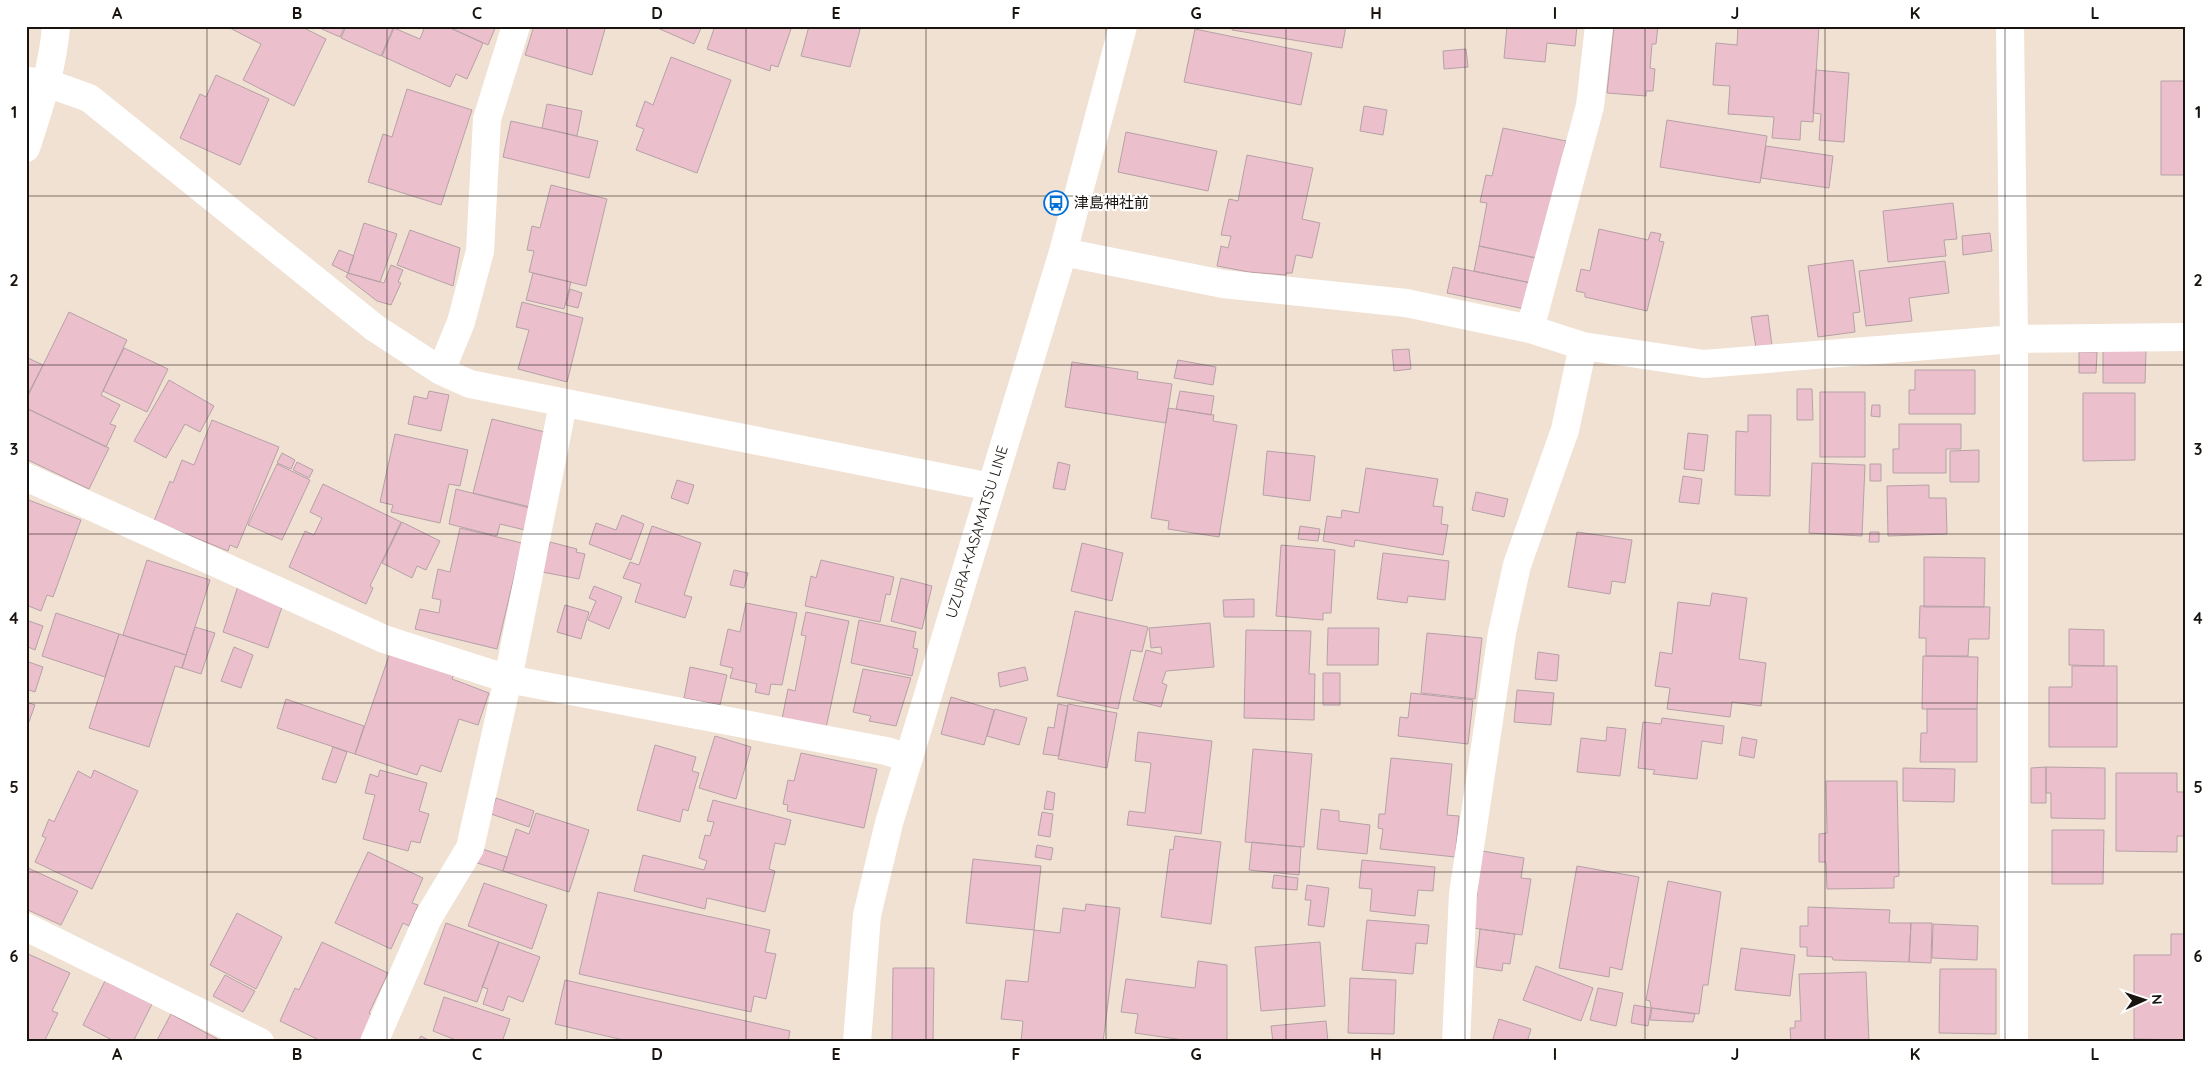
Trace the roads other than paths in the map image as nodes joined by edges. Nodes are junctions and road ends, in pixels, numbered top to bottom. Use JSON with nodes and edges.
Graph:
{"nodes":[{"id":1,"x":77,"y":26,"type":"edge"},
{"id":2,"x":516,"y":26,"type":"edge"},
{"id":3,"x":1124,"y":26,"type":"edge"},
{"id":4,"x":1599,"y":26,"type":"edge"},
{"id":5,"x":2010,"y":26,"type":"edge"},
{"id":6,"x":55,"y":38,"type":"edge"},
{"id":7,"x":36,"y":82,"type":"edge"},
{"id":8,"x":26,"y":148,"type":"edge"},
{"id":9,"x":1063,"y":252,"type":"junction"},
{"id":10,"x":1530,"y":329,"type":"junction"},
{"id":11,"x":2186,"y":337,"type":"edge"},
{"id":12,"x":2014,"y":339,"type":"junction"},
{"id":13,"x":1583,"y":346,"type":"junction"},
{"id":14,"x":441,"y":371,"type":"junction"},
{"id":15,"x":563,"y":404,"type":"junction"},
{"id":16,"x":26,"y":476,"type":"edge"},
{"id":17,"x":991,"y":487,"type":"junction"},
{"id":18,"x":508,"y":679,"type":"junction"},
{"id":19,"x":909,"y":758,"type":"junction"},
{"id":20,"x":26,"y":926,"type":"edge"},
{"id":21,"x":260,"y":1042,"type":"edge"},
{"id":22,"x":374,"y":1042,"type":"edge"},
{"id":23,"x":857,"y":1042,"type":"edge"},
{"id":24,"x":1456,"y":1042,"type":"edge"},
{"id":25,"x":2014,"y":1042,"type":"edge"}],
"edges":[{"from":1,"to":6,"type":"street"},
{"from":2,"to":14,"type":"street"},
{"from":3,"to":9,"type":"street","name":"UZURA-KASAMATSU LINE"},
{"from":4,"to":10,"type":"street"},
{"from":5,"to":12,"type":"street"},
{"from":6,"to":7,"type":"street"},
{"from":7,"to":8,"type":"street"},
{"from":7,"to":14,"type":"street"},
{"from":9,"to":10,"type":"street"},
{"from":9,"to":17,"type":"street","name":"UZURA-KASAMATSU LINE"},
{"from":10,"to":13,"type":"street"},
{"from":11,"to":12,"type":"street"},
{"from":12,"to":13,"type":"street"},
{"from":12,"to":25,"type":"street"},
{"from":13,"to":24,"type":"street"},
{"from":14,"to":15,"type":"street"},
{"from":15,"to":17,"type":"street"},
{"from":15,"to":18,"type":"street"},
{"from":16,"to":18,"type":"street"},
{"from":17,"to":19,"type":"street","name":"UZURA-KASAMATSU LINE"},
{"from":18,"to":19,"type":"street"},
{"from":18,"to":22,"type":"street"},
{"from":19,"to":23,"type":"street","name":"UZURA-KASAMATSU LINE"},
{"from":20,"to":21,"type":"street"}]}
